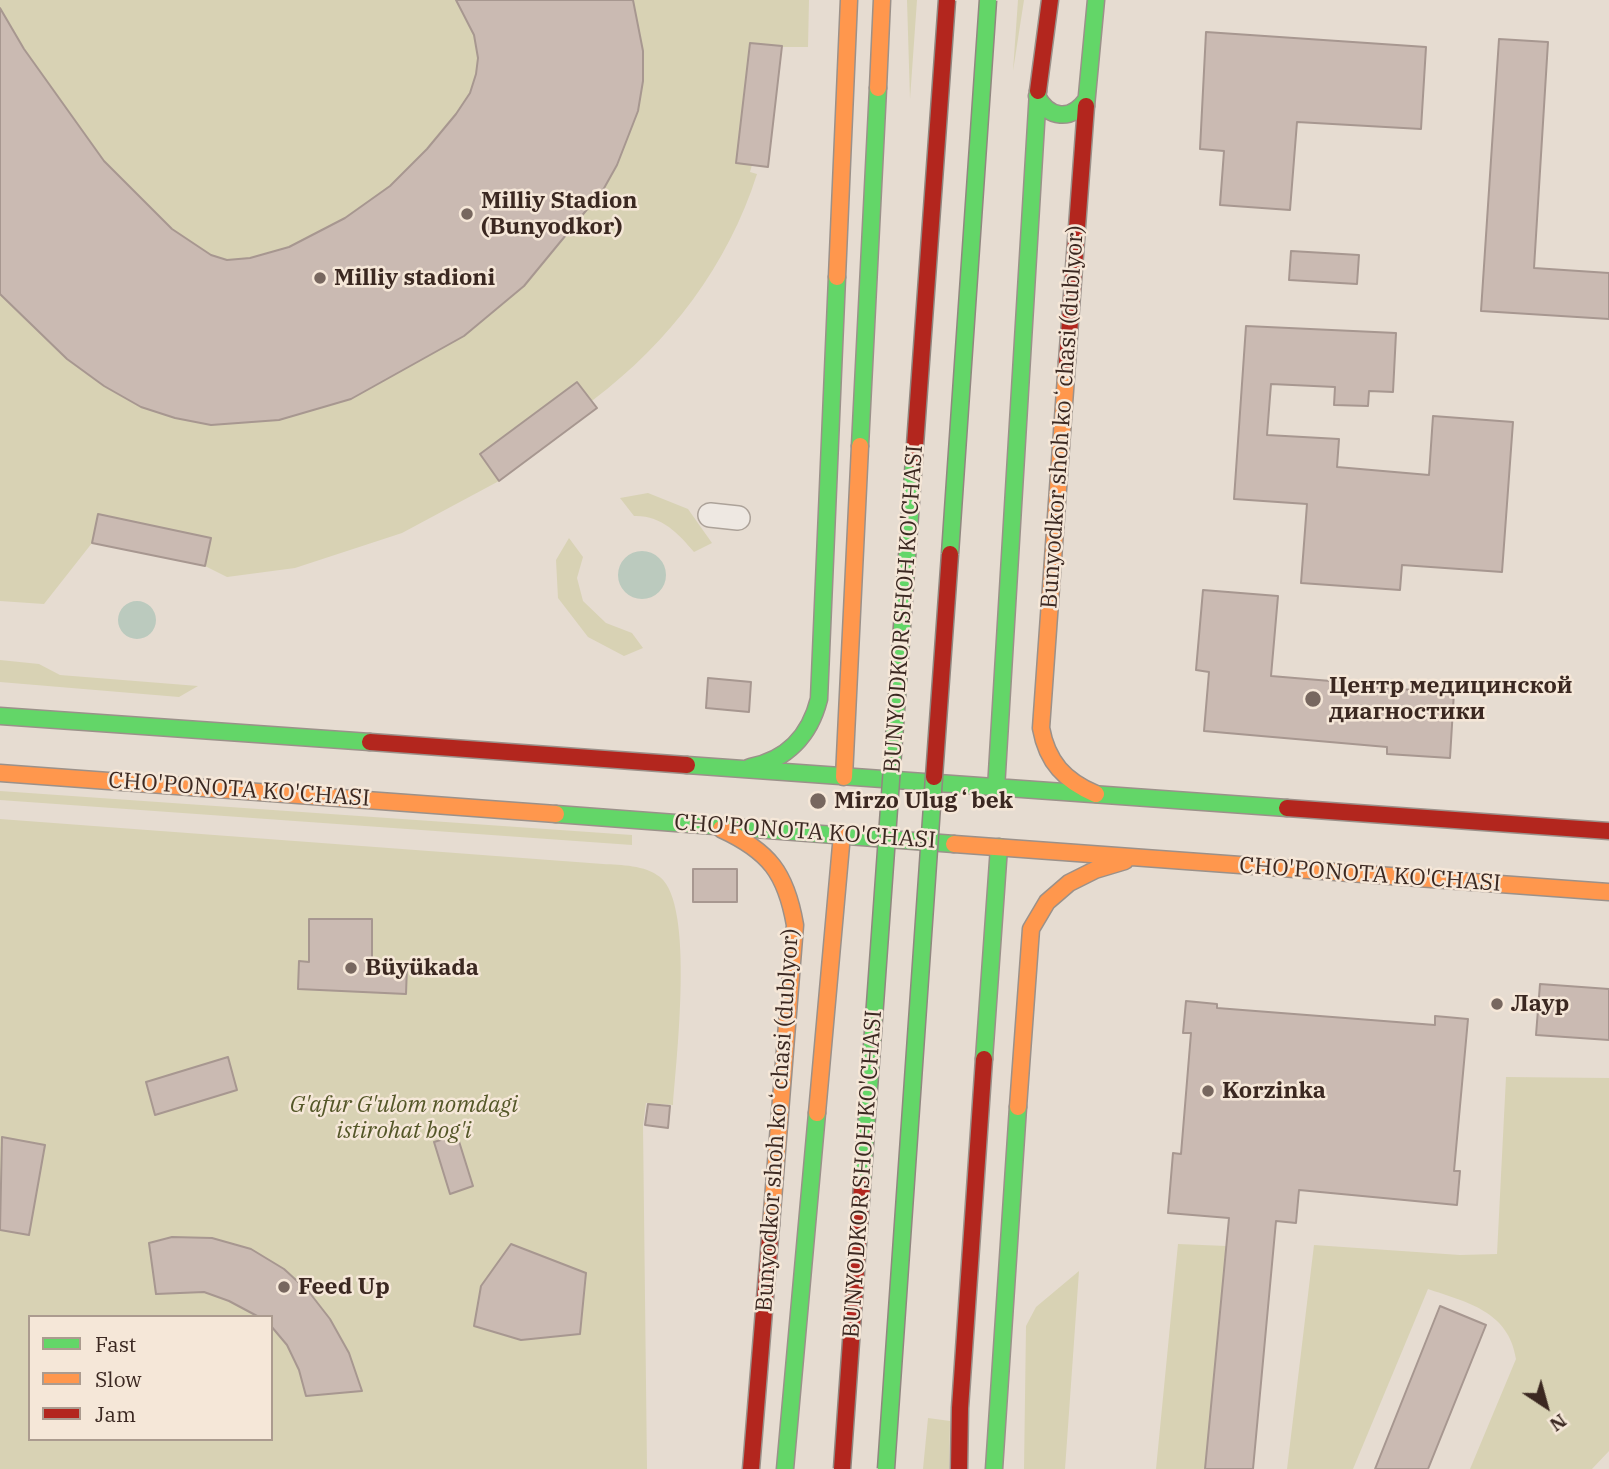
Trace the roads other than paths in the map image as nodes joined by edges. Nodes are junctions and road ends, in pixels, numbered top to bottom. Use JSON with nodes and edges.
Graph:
{"nodes":[{"id":1,"x":849,"y":0,"type":"edge"},
{"id":2,"x":882,"y":0,"type":"edge"},
{"id":3,"x":947,"y":0,"type":"edge"},
{"id":4,"x":988,"y":0,"type":"edge"},
{"id":5,"x":1050,"y":0,"type":"edge"},
{"id":6,"x":1096,"y":0,"type":"edge"},
{"id":7,"x":1037,"y":96,"type":"junction"},
{"id":8,"x":1086,"y":100,"type":"junction"},
{"id":9,"x":710,"y":515,"type":"dead end"},
{"id":10,"x":738,"y":518,"type":"dead end"},
{"id":11,"x":0,"y":716,"type":"edge"},
{"id":12,"x":735,"y":769,"type":"junction"},
{"id":13,"x":0,"y":773,"type":"edge"},
{"id":14,"x":844,"y":777,"type":"junction"},
{"id":15,"x":996,"y":789,"type":"junction"},
{"id":16,"x":1110,"y":797,"type":"junction"},
{"id":17,"x":695,"y":823,"type":"junction"},
{"id":18,"x":1609,"y":831,"type":"edge"},
{"id":19,"x":842,"y":834,"type":"junction"},
{"id":20,"x":999,"y":847,"type":"junction"},
{"id":21,"x":1140,"y":857,"type":"junction"},
{"id":22,"x":1609,"y":892,"type":"edge"},
{"id":23,"x":751,"y":1469,"type":"edge"},
{"id":24,"x":785,"y":1469,"type":"edge"},
{"id":25,"x":842,"y":1469,"type":"edge"},
{"id":26,"x":886,"y":1469,"type":"edge"},
{"id":27,"x":959,"y":1469,"type":"edge"},
{"id":28,"x":994,"y":1469,"type":"edge"}],
"edges":[{"from":1,"to":12,"type":"main road"},
{"from":2,"to":14,"type":"main road"},
{"from":3,"to":25,"type":"main road","name":"BUNYODKOR SHOH KO'CHASI","bridge":true},
{"from":4,"to":26,"type":"main road","name":"BUNYODKOR SHOH KO'CHASI","bridge":true},
{"from":5,"to":7,"type":"main road"},
{"from":6,"to":8,"type":"main road","name":"Bunyodkor shoh koʻchasi (dublyor)"},
{"from":7,"to":8,"type":"main road"},
{"from":7,"to":15,"type":"main road"},
{"from":8,"to":16,"type":"main road","name":"Bunyodkor shoh koʻchasi (dublyor)"},
{"from":9,"to":10,"type":"street"},
{"from":11,"to":12,"type":"main road"},
{"from":12,"to":14,"type":"main road"},
{"from":13,"to":17,"type":"main road","name":"CHO'PONOTA KO'CHASI"},
{"from":14,"to":15,"type":"main road"},
{"from":15,"to":16,"type":"main road"},
{"from":16,"to":18,"type":"main road"},
{"from":17,"to":19,"type":"main road","name":"CHO'PONOTA KO'CHASI"},
{"from":17,"to":23,"type":"main road","name":"Bunyodkor shoh koʻchasi (dublyor)"},
{"from":19,"to":20,"type":"main road","name":"CHO'PONOTA KO'CHASI"},
{"from":19,"to":24,"type":"main road"},
{"from":20,"to":21,"type":"main road","name":"CHO'PONOTA KO'CHASI"},
{"from":20,"to":27,"type":"main road"},
{"from":21,"to":22,"type":"main road","name":"CHO'PONOTA KO'CHASI"},
{"from":21,"to":28,"type":"main road"}]}
